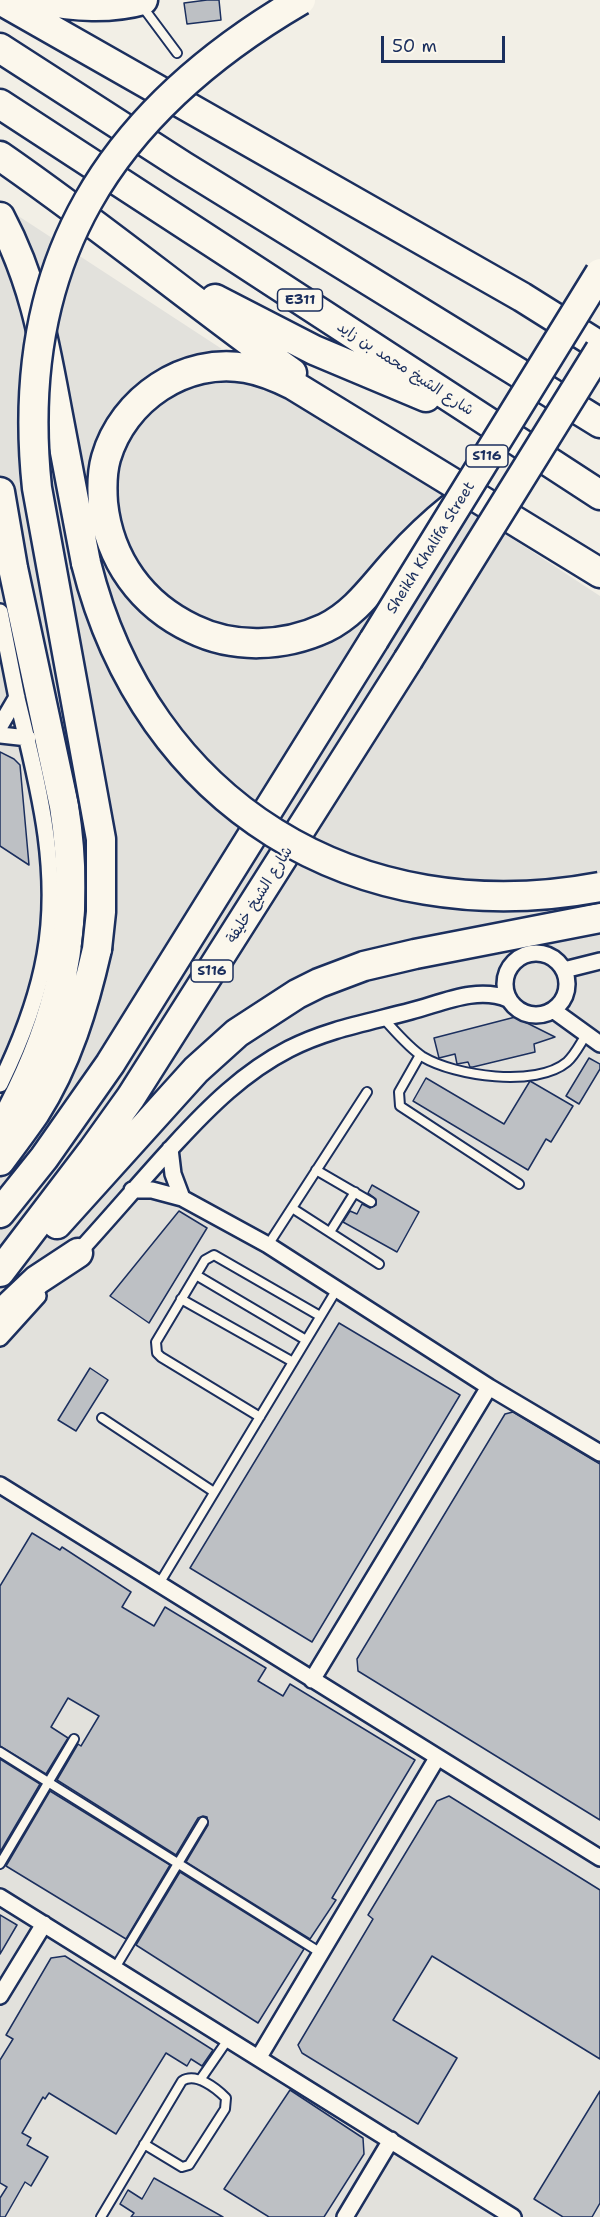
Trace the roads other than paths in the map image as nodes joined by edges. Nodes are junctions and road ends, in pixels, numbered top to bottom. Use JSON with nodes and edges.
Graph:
{"nodes":[{"id":1,"x":0,"y":0,"type":"edge"},
{"id":2,"x":41,"y":0,"type":"edge"},
{"id":3,"x":301,"y":0,"type":"edge"},
{"id":4,"x":141,"y":1,"type":"edge"},
{"id":5,"x":0,"y":48,"type":"edge"},
{"id":6,"x":177,"y":53,"type":"dead end"},
{"id":7,"x":0,"y":104,"type":"edge"},
{"id":8,"x":0,"y":156,"type":"edge"},
{"id":9,"x":0,"y":217,"type":"edge"},
{"id":10,"x":122,"y":246,"type":"junction"},
{"id":11,"x":600,"y":273,"type":"edge"},
{"id":12,"x":600,"y":348,"type":"edge"},
{"id":13,"x":480,"y":418,"type":"junction"},
{"id":14,"x":600,"y":423,"type":"edge"},
{"id":15,"x":403,"y":452,"type":"junction"},
{"id":16,"x":0,"y":492,"type":"edge"},
{"id":17,"x":600,"y":495,"type":"edge"},
{"id":18,"x":459,"y":502,"type":"junction"},
{"id":19,"x":600,"y":573,"type":"edge"},
{"id":20,"x":0,"y":612,"type":"edge"},
{"id":21,"x":17,"y":697,"type":"junction"},
{"id":22,"x":0,"y":726,"type":"edge"},
{"id":23,"x":0,"y":735,"type":"edge"},
{"id":24,"x":28,"y":738,"type":"junction"},
{"id":25,"x":600,"y":887,"type":"edge"},
{"id":26,"x":600,"y":918,"type":"edge"},
{"id":27,"x":600,"y":961,"type":"edge"},
{"id":28,"x":564,"y":970,"type":"junction"},
{"id":29,"x":508,"y":999,"type":"junction"},
{"id":30,"x":553,"y":1010,"type":"junction"},
{"id":31,"x":383,"y":1018,"type":"junction"},
{"id":32,"x":586,"y":1035,"type":"junction"},
{"id":33,"x":600,"y":1044,"type":"edge"},
{"id":34,"x":8,"y":1055,"type":"edge"},
{"id":35,"x":420,"y":1055,"type":"junction"},
{"id":36,"x":0,"y":1084,"type":"edge"},
{"id":37,"x":367,"y":1092,"type":"dead end"},
{"id":38,"x":0,"y":1132,"type":"edge"},
{"id":39,"x":170,"y":1149,"type":"junction"},
{"id":40,"x":0,"y":1161,"type":"edge"},
{"id":41,"x":316,"y":1170,"type":"junction"},
{"id":42,"x":519,"y":1184,"type":"dead end"},
{"id":43,"x":132,"y":1190,"type":"junction"},
{"id":44,"x":355,"y":1192,"type":"junction"},
{"id":45,"x":183,"y":1198,"type":"junction"},
{"id":46,"x":372,"y":1202,"type":"dead end"},
{"id":47,"x":292,"y":1208,"type":"junction"},
{"id":48,"x":0,"y":1213,"type":"edge"},
{"id":49,"x":330,"y":1232,"type":"junction"},
{"id":50,"x":26,"y":1239,"type":"junction"},
{"id":51,"x":268,"y":1245,"type":"junction"},
{"id":52,"x":78,"y":1253,"type":"junction"},
{"id":53,"x":379,"y":1264,"type":"dead end"},
{"id":54,"x":0,"y":1272,"type":"edge"},
{"id":55,"x":196,"y":1275,"type":"junction"},
{"id":56,"x":337,"y":1289,"type":"junction"},
{"id":57,"x":181,"y":1299,"type":"junction"},
{"id":58,"x":0,"y":1315,"type":"edge"},
{"id":59,"x":320,"y":1316,"type":"junction"},
{"id":60,"x":0,"y":1338,"type":"edge"},
{"id":61,"x":306,"y":1340,"type":"junction"},
{"id":62,"x":293,"y":1362,"type":"junction"},
{"id":63,"x":489,"y":1387,"type":"junction"},
{"id":64,"x":260,"y":1417,"type":"junction"},
{"id":65,"x":102,"y":1418,"type":"dead end"},
{"id":66,"x":600,"y":1453,"type":"edge"},
{"id":67,"x":0,"y":1485,"type":"edge"},
{"id":68,"x":214,"y":1492,"type":"junction"},
{"id":69,"x":159,"y":1584,"type":"junction"},
{"id":70,"x":312,"y":1680,"type":"junction"},
{"id":71,"x":74,"y":1739,"type":"dead end"},
{"id":72,"x":0,"y":1752,"type":"edge"},
{"id":73,"x":437,"y":1758,"type":"junction"},
{"id":74,"x":48,"y":1782,"type":"junction"},
{"id":75,"x":203,"y":1822,"type":"dead end"},
{"id":76,"x":600,"y":1858,"type":"edge"},
{"id":77,"x":0,"y":1864,"type":"edge"},
{"id":78,"x":178,"y":1864,"type":"junction"},
{"id":79,"x":0,"y":1897,"type":"edge"},
{"id":80,"x":44,"y":1924,"type":"junction"},
{"id":81,"x":321,"y":1953,"type":"junction"},
{"id":82,"x":115,"y":1968,"type":"junction"},
{"id":83,"x":0,"y":1996,"type":"edge"},
{"id":84,"x":229,"y":2038,"type":"junction"},
{"id":85,"x":259,"y":2057,"type":"junction"},
{"id":86,"x":200,"y":2080,"type":"junction"},
{"id":87,"x":391,"y":2140,"type":"junction"},
{"id":88,"x":144,"y":2144,"type":"junction"},
{"id":89,"x":101,"y":2217,"type":"edge"},
{"id":90,"x":345,"y":2217,"type":"edge"},
{"id":91,"x":513,"y":2217,"type":"edge"}],
"edges":[{"from":1,"to":12,"type":"highway"},
{"from":2,"to":4,"type":"highway"},
{"from":3,"to":40,"type":"highway","bridge":true},
{"from":4,"to":6,"type":"lane"},
{"from":5,"to":14,"type":"highway"},
{"from":7,"to":13,"type":"highway","name":"شارع الشيخ محمد بن زايد","number":"E311"},
{"from":8,"to":10,"type":"highway"},
{"from":9,"to":25,"type":"highway","bridge":true},
{"from":10,"to":13,"type":"highway"},
{"from":10,"to":15,"type":"highway"},
{"from":11,"to":18,"type":"highway","name":"Sheikh Khalifa Street","number":"S116","bridge":true},
{"from":12,"to":50,"type":"highway","name":"شارع الشيخ خليفة","number":"S116","bridge":true},
{"from":13,"to":17,"type":"highway","name":"شارع الشيخ محمد بن زايد","number":"E311"},
{"from":15,"to":18,"type":"highway","bridge":true},
{"from":15,"to":19,"type":"highway"},
{"from":16,"to":38,"type":"highway"},
{"from":18,"to":48,"type":"highway","name":"Sheikh Khalifa Street","number":"S116","bridge":true},
{"from":20,"to":21,"type":"street"},
{"from":21,"to":22,"type":"street"},
{"from":21,"to":24,"type":"street"},
{"from":23,"to":24,"type":"street"},
{"from":24,"to":34,"type":"street"},
{"from":26,"to":50,"type":"highway"},
{"from":27,"to":28,"type":"street"},
{"from":28,"to":29,"type":"street"},
{"from":28,"to":30,"type":"street"},
{"from":29,"to":30,"type":"street"},
{"from":29,"to":31,"type":"street"},
{"from":30,"to":32,"type":"street"},
{"from":31,"to":35,"type":"lane"},
{"from":31,"to":39,"type":"street"},
{"from":32,"to":33,"type":"street"},
{"from":32,"to":35,"type":"lane"},
{"from":34,"to":36,"type":"street"},
{"from":35,"to":42,"type":"lane"},
{"from":37,"to":41,"type":"lane"},
{"from":39,"to":43,"type":"street"},
{"from":39,"to":45,"type":"street"},
{"from":41,"to":44,"type":"lane"},
{"from":41,"to":47,"type":"lane"},
{"from":43,"to":45,"type":"street"},
{"from":43,"to":52,"type":"street"},
{"from":44,"to":46,"type":"lane"},
{"from":44,"to":49,"type":"lane"},
{"from":45,"to":51,"type":"street"},
{"from":47,"to":49,"type":"lane"},
{"from":47,"to":51,"type":"lane"},
{"from":49,"to":53,"type":"lane"},
{"from":50,"to":54,"type":"highway","name":"شارع الشيخ خليفة","number":"S116"},
{"from":51,"to":56,"type":"street"},
{"from":52,"to":58,"type":"highway"},
{"from":52,"to":60,"type":"street"},
{"from":55,"to":57,"type":"lane"},
{"from":55,"to":59,"type":"lane"},
{"from":55,"to":61,"type":"lane"},
{"from":56,"to":59,"type":"lane"},
{"from":56,"to":63,"type":"street"},
{"from":57,"to":62,"type":"lane"},
{"from":57,"to":64,"type":"lane"},
{"from":59,"to":61,"type":"lane"},
{"from":61,"to":62,"type":"lane"},
{"from":62,"to":64,"type":"lane"},
{"from":63,"to":66,"type":"street"},
{"from":63,"to":70,"type":"street"},
{"from":64,"to":68,"type":"lane"},
{"from":65,"to":68,"type":"lane"},
{"from":67,"to":69,"type":"street"},
{"from":68,"to":69,"type":"lane"},
{"from":69,"to":70,"type":"street"},
{"from":70,"to":73,"type":"street"},
{"from":71,"to":74,"type":"lane"},
{"from":72,"to":74,"type":"lane"},
{"from":73,"to":76,"type":"street"},
{"from":73,"to":81,"type":"street"},
{"from":74,"to":77,"type":"lane"},
{"from":74,"to":78,"type":"lane"},
{"from":75,"to":78,"type":"lane"},
{"from":78,"to":81,"type":"lane"},
{"from":78,"to":82,"type":"lane"},
{"from":79,"to":80,"type":"street"},
{"from":80,"to":82,"type":"street"},
{"from":80,"to":83,"type":"street"},
{"from":81,"to":85,"type":"street"},
{"from":82,"to":84,"type":"street"},
{"from":84,"to":85,"type":"street"},
{"from":84,"to":86,"type":"lane"},
{"from":85,"to":87,"type":"street"},
{"from":86,"to":88,"type":"lane"},
{"from":86,"to":88,"type":"lane"},
{"from":87,"to":90,"type":"street"},
{"from":87,"to":91,"type":"street"},
{"from":88,"to":89,"type":"lane"}]}
